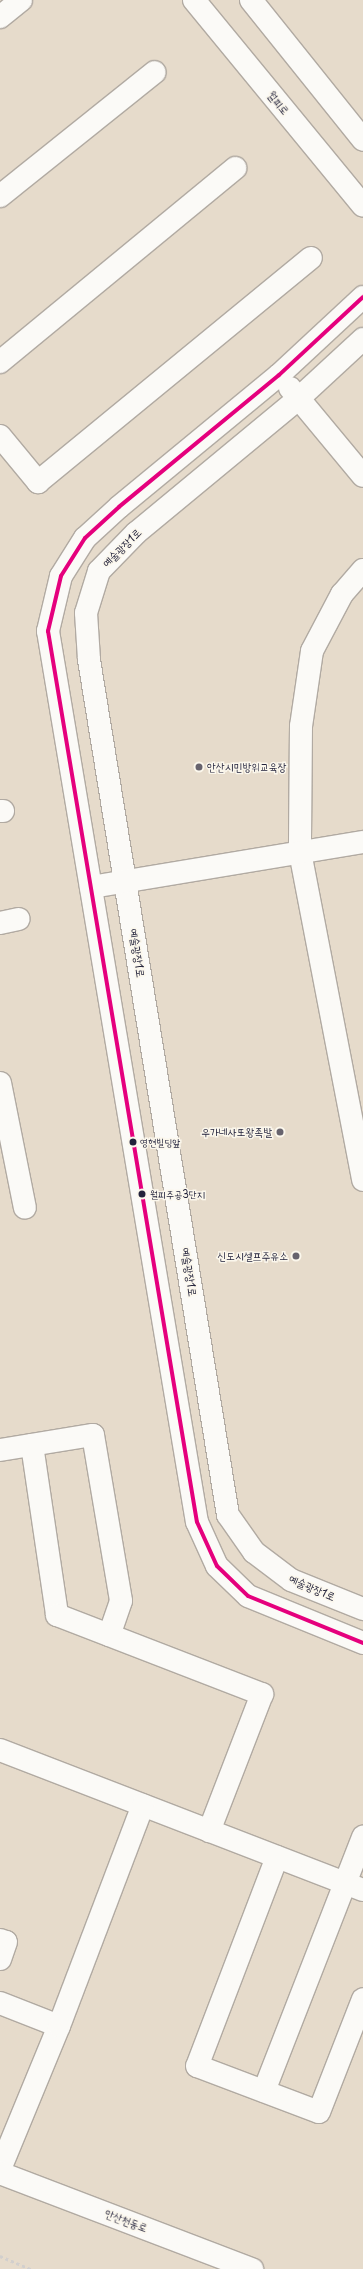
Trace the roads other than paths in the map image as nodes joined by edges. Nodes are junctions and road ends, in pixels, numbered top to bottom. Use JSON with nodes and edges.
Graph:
{"nodes":[{"id":1,"x":21,"y":0,"type":"edge"},
{"id":2,"x":194,"y":0,"type":"edge"},
{"id":3,"x":251,"y":0,"type":"edge"},
{"id":4,"x":0,"y":17,"type":"edge"},
{"id":5,"x":155,"y":72,"type":"dead end"},
{"id":6,"x":363,"y":140,"type":"edge"},
{"id":7,"x":235,"y":168,"type":"dead end"},
{"id":8,"x":0,"y":196,"type":"edge"},
{"id":9,"x":363,"y":206,"type":"edge"},
{"id":10,"x":311,"y":258,"type":"dead end"},
{"id":11,"x":363,"y":297,"type":"edge"},
{"id":12,"x":363,"y":339,"type":"edge"},
{"id":13,"x":0,"y":362,"type":"edge"},
{"id":14,"x":279,"y":375,"type":"junction"},
{"id":15,"x":298,"y":399,"type":"junction"},
{"id":16,"x":0,"y":436,"type":"edge"},
{"id":17,"x":363,"y":476,"type":"edge"},
{"id":18,"x":363,"y":570,"type":"edge"},
{"id":19,"x":363,"y":842,"type":"edge"},
{"id":20,"x":300,"y":852,"type":"junction"},
{"id":21,"x":125,"y":881,"type":"junction"},
{"id":22,"x":91,"y":887,"type":"junction"},
{"id":23,"x":0,"y":1083,"type":"edge"},
{"id":24,"x":363,"y":1180,"type":"edge"},
{"id":25,"x":25,"y":1208,"type":"dead end"},
{"id":26,"x":32,"y":1445,"type":"junction"},
{"id":27,"x":0,"y":1450,"type":"edge"},
{"id":28,"x":363,"y":1609,"type":"edge"},
{"id":29,"x":109,"y":1635,"type":"junction"},
{"id":30,"x":363,"y":1643,"type":"edge"},
{"id":31,"x":0,"y":1750,"type":"edge"},
{"id":32,"x":143,"y":1805,"type":"junction"},
{"id":33,"x":209,"y":1831,"type":"junction"},
{"id":34,"x":363,"y":1837,"type":"edge"},
{"id":35,"x":277,"y":1857,"type":"junction"},
{"id":36,"x":354,"y":1887,"type":"edge"},
{"id":37,"x":0,"y":1940,"type":"edge"},
{"id":38,"x":0,"y":1959,"type":"edge"},
{"id":39,"x":363,"y":1999,"type":"edge"},
{"id":40,"x":0,"y":2003,"type":"edge"},
{"id":41,"x":58,"y":2026,"type":"junction"},
{"id":42,"x":264,"y":2091,"type":"junction"},
{"id":43,"x":0,"y":2169,"type":"edge"},
{"id":44,"x":0,"y":2173,"type":"edge"},
{"id":45,"x":252,"y":2269,"type":"edge"}],
"edges":[{"from":1,"to":4,"type":"street"},
{"from":2,"to":9,"type":"street","name":"월피로"},
{"from":3,"to":6,"type":"street"},
{"from":5,"to":8,"type":"street"},
{"from":7,"to":13,"type":"street"},
{"from":10,"to":16,"type":"street"},
{"from":11,"to":14,"type":"street"},
{"from":12,"to":15,"type":"street","name":"예술광장1로"},
{"from":14,"to":15,"type":"street"},
{"from":14,"to":22,"type":"street"},
{"from":15,"to":17,"type":"street"},
{"from":15,"to":21,"type":"street","name":"예술광장1로"},
{"from":18,"to":20,"type":"street"},
{"from":19,"to":20,"type":"street"},
{"from":20,"to":21,"type":"street"},
{"from":20,"to":24,"type":"street"},
{"from":21,"to":22,"type":"street"},
{"from":21,"to":28,"type":"street","name":"예술광장1로"},
{"from":22,"to":30,"type":"street"},
{"from":23,"to":25,"type":"street"},
{"from":26,"to":27,"type":"street"},
{"from":26,"to":29,"type":"street"},
{"from":26,"to":29,"type":"street"},
{"from":29,"to":33,"type":"street"},
{"from":31,"to":32,"type":"street"},
{"from":32,"to":33,"type":"street"},
{"from":32,"to":41,"type":"street"},
{"from":33,"to":35,"type":"street"},
{"from":34,"to":36,"type":"street"},
{"from":35,"to":36,"type":"street"},
{"from":35,"to":42,"type":"street"},
{"from":36,"to":42,"type":"street"},
{"from":37,"to":38,"type":"street"},
{"from":39,"to":42,"type":"street"},
{"from":40,"to":41,"type":"street"},
{"from":41,"to":43,"type":"street"},
{"from":44,"to":45,"type":"street","name":"안산천동로"}]}
